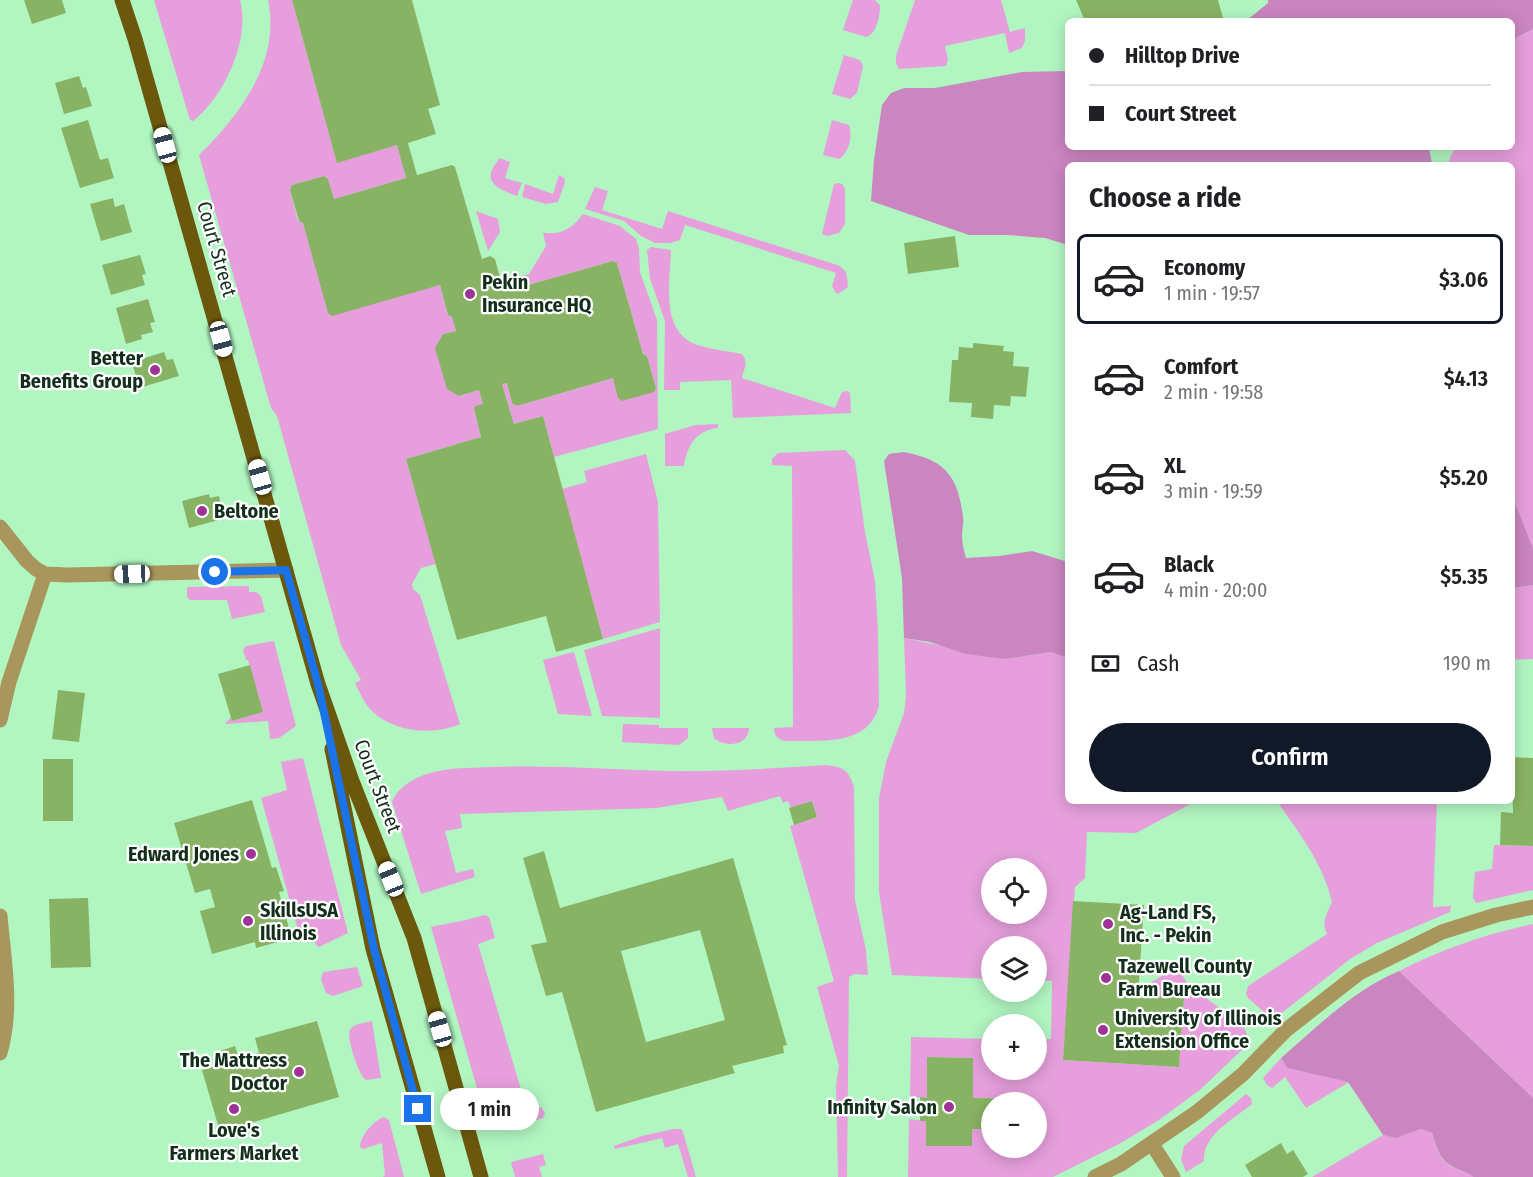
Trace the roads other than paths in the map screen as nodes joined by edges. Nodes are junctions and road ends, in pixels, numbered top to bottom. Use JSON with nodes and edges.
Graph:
{"nodes":[{"id":1,"x":122,"y":0,"type":"edge"},
{"id":2,"x":0,"y":527,"type":"edge"},
{"id":3,"x":286,"y":570,"type":"junction"},
{"id":4,"x":45,"y":573,"type":"junction"},
{"id":5,"x":318,"y":684,"type":"junction"},
{"id":6,"x":0,"y":720,"type":"edge"},
{"id":7,"x":1533,"y":907,"type":"edge"},
{"id":8,"x":0,"y":915,"type":"edge"},
{"id":9,"x":0,"y":1053,"type":"edge"},
{"id":10,"x":1152,"y":1144,"type":"junction"},
{"id":11,"x":438,"y":1177,"type":"edge"},
{"id":12,"x":482,"y":1177,"type":"edge"},
{"id":13,"x":1095,"y":1177,"type":"edge"},
{"id":14,"x":1173,"y":1177,"type":"edge"}],
"edges":[{"from":1,"to":3,"type":"main road","name":"Court Street"},
{"from":2,"to":4,"type":"street"},
{"from":3,"to":4,"type":"street"},
{"from":3,"to":5,"type":"main road","name":"Court Street"},
{"from":4,"to":6,"type":"street"},
{"from":5,"to":11,"type":"main road","name":"Court Street"},
{"from":5,"to":12,"type":"main road","name":"Court Street"},
{"from":7,"to":10,"type":"street"},
{"from":8,"to":9,"type":"street"},
{"from":10,"to":13,"type":"street"},
{"from":10,"to":14,"type":"street"}]}
